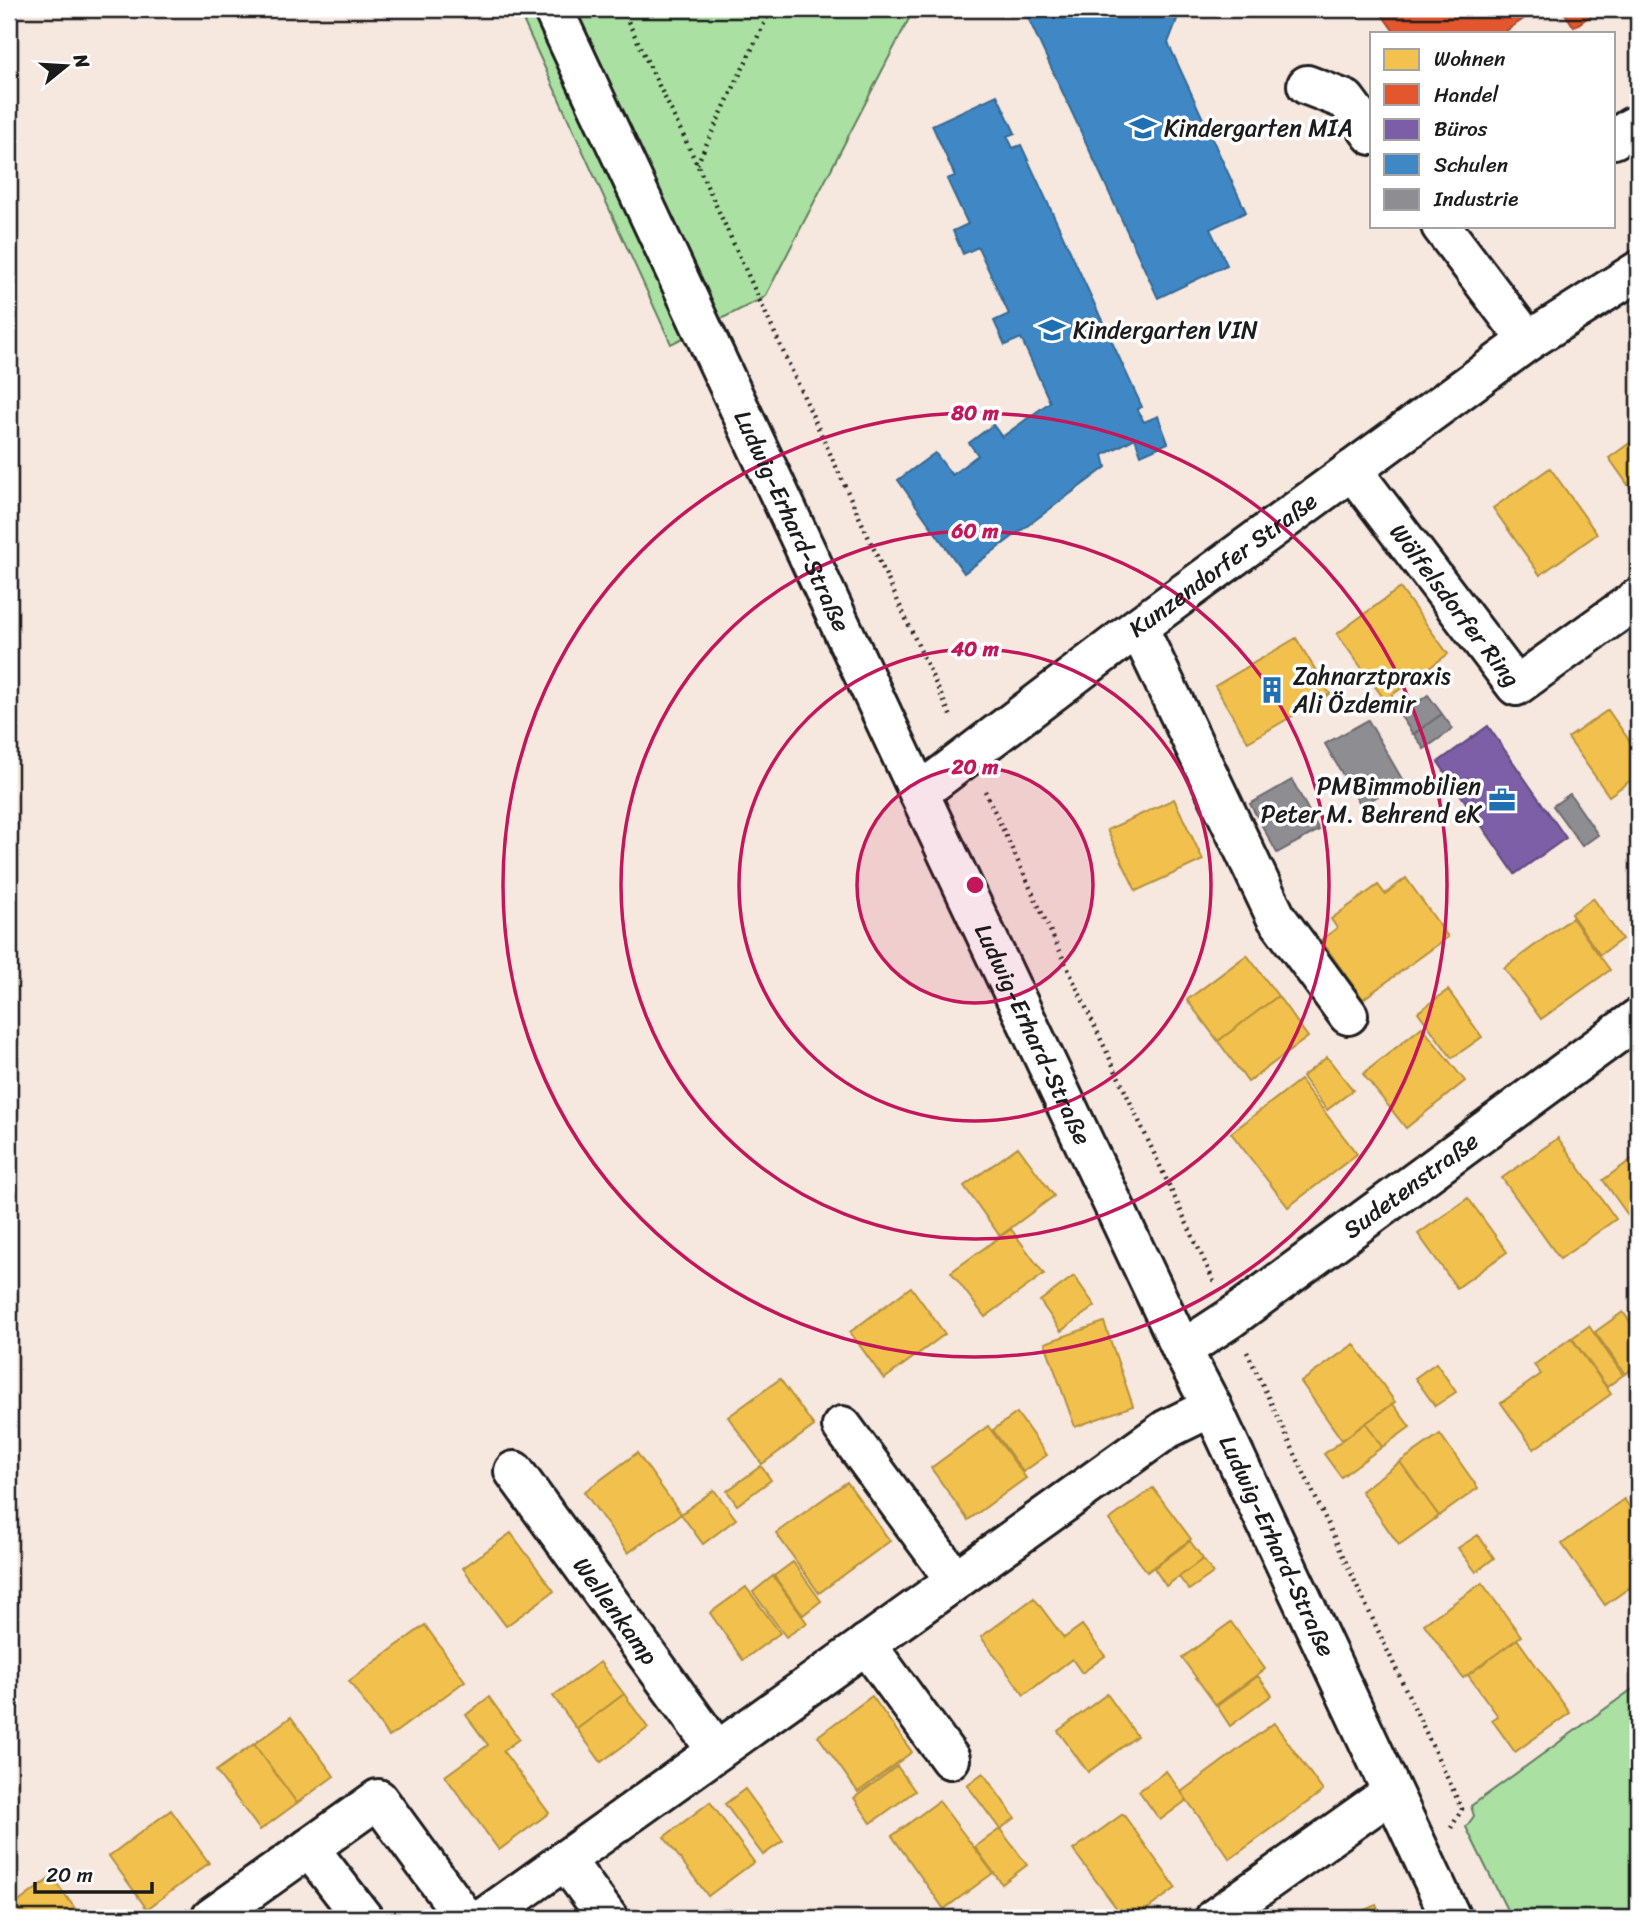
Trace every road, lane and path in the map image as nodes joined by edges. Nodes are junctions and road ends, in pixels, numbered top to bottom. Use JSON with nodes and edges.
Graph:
{"nodes":[{"id":1,"x":553,"y":9,"type":"edge"},
{"id":2,"x":622,"y":9,"type":"edge"},
{"id":3,"x":771,"y":9,"type":"edge"},
{"id":4,"x":1307,"y":85,"type":"dead end"},
{"id":5,"x":1370,"y":132,"type":"edge"},
{"id":6,"x":1638,"y":135,"type":"edge"},
{"id":7,"x":1616,"y":138,"type":"edge"},
{"id":8,"x":697,"y":164,"type":"junction"},
{"id":9,"x":1443,"y":228,"type":"edge"},
{"id":10,"x":1638,"y":271,"type":"edge"},
{"id":11,"x":1528,"y":341,"type":"junction"},
{"id":12,"x":1352,"y":470,"type":"junction"},
{"id":13,"x":1638,"y":598,"type":"edge"},
{"id":14,"x":1138,"y":627,"type":"junction"},
{"id":15,"x":968,"y":755,"type":"junction"},
{"id":16,"x":919,"y":793,"type":"junction"},
{"id":17,"x":1348,"y":1015,"type":"dead end"},
{"id":18,"x":1638,"y":1018,"type":"edge"},
{"id":19,"x":1182,"y":1350,"type":"junction"},
{"id":20,"x":1212,"y":1407,"type":"junction"},
{"id":21,"x":842,"y":1426,"type":"dead end"},
{"id":22,"x":514,"y":1471,"type":"dead end"},
{"id":23,"x":955,"y":1580,"type":"junction"},
{"id":24,"x":866,"y":1644,"type":"junction"},
{"id":25,"x":717,"y":1751,"type":"junction"},
{"id":26,"x":950,"y":1759,"type":"dead end"},
{"id":27,"x":1391,"y":1793,"type":"junction"},
{"id":28,"x":309,"y":1848,"type":"junction"},
{"id":29,"x":565,"y":1860,"type":"junction"},
{"id":30,"x":211,"y":1918,"type":"edge"},
{"id":31,"x":363,"y":1918,"type":"edge"},
{"id":32,"x":465,"y":1918,"type":"edge"},
{"id":33,"x":484,"y":1918,"type":"edge"},
{"id":34,"x":608,"y":1918,"type":"edge"},
{"id":35,"x":1215,"y":1918,"type":"edge"},
{"id":36,"x":1451,"y":1918,"type":"edge"}],
"edges":[{"from":1,"to":16,"type":"street","name":"Ludwig-Erhard-Straße"},
{"from":2,"to":8,"type":"path"},
{"from":3,"to":8,"type":"path"},
{"from":4,"to":5,"type":"street"},
{"from":6,"to":7,"type":"street"},
{"from":8,"to":15,"type":"path"},
{"from":9,"to":11,"type":"street"},
{"from":10,"to":11,"type":"street","name":"Kunzendorfer Straße"},
{"from":11,"to":12,"type":"street","name":"Kunzendorfer Straße"},
{"from":12,"to":13,"type":"street","name":"Wölfelsdorfer Ring"},
{"from":12,"to":14,"type":"street","name":"Kunzendorfer Straße"},
{"from":14,"to":15,"type":"street","name":"Kunzendorfer Straße"},
{"from":14,"to":17,"type":"street"},
{"from":15,"to":16,"type":"street","name":"Kunzendorfer Straße"},
{"from":16,"to":19,"type":"street","name":"Ludwig-Erhard-Straße"},
{"from":18,"to":19,"type":"street","name":"Sudetenstraße"},
{"from":19,"to":20,"type":"street","name":"Ludwig-Erhard-Straße"},
{"from":20,"to":23,"type":"street"},
{"from":20,"to":27,"type":"street","name":"Ludwig-Erhard-Straße"},
{"from":21,"to":23,"type":"street"},
{"from":22,"to":25,"type":"street","name":"Wellenkamp"},
{"from":23,"to":24,"type":"street"},
{"from":24,"to":25,"type":"street"},
{"from":24,"to":26,"type":"street"},
{"from":25,"to":29,"type":"street"},
{"from":27,"to":35,"type":"street"},
{"from":27,"to":36,"type":"street","name":"Ludwig-Erhard-Straße"},
{"from":28,"to":30,"type":"street"},
{"from":28,"to":31,"type":"street"},
{"from":28,"to":32,"type":"street"},
{"from":29,"to":33,"type":"street"},
{"from":29,"to":34,"type":"street"}]}
